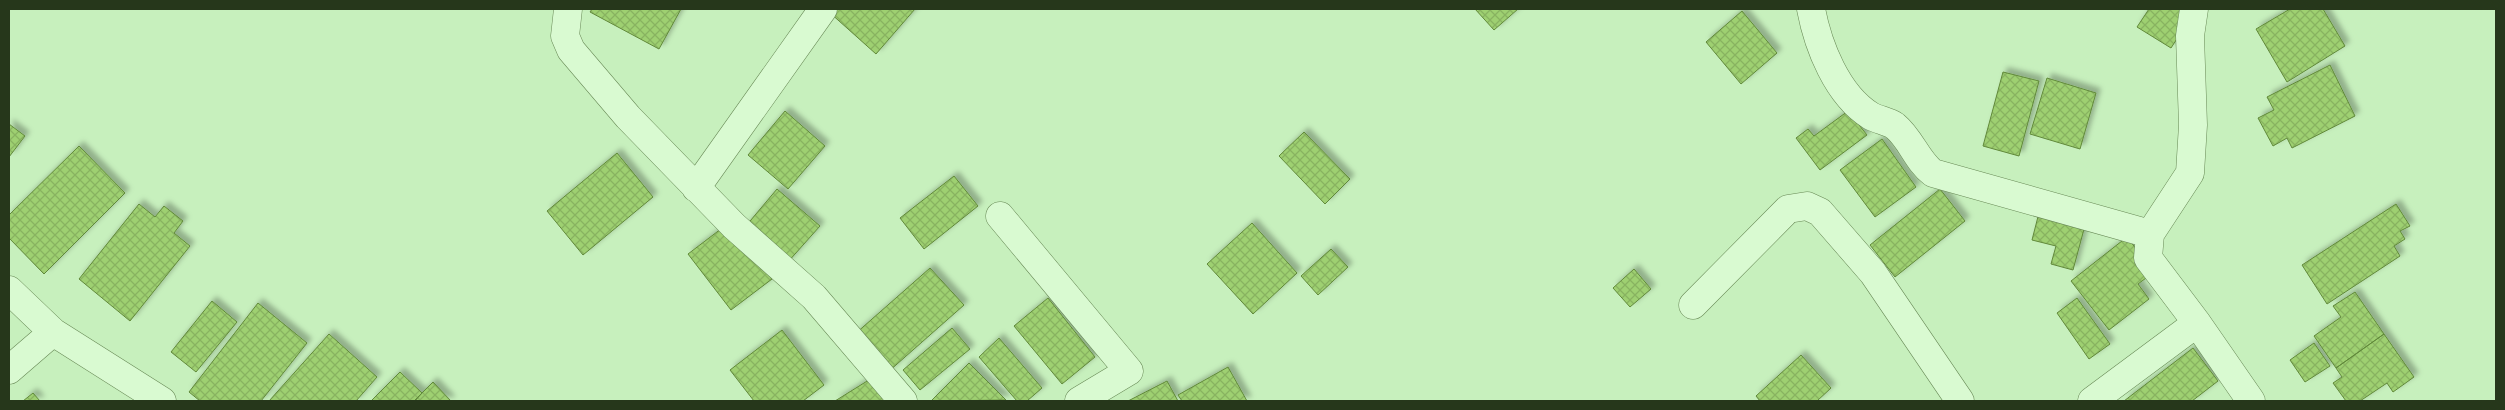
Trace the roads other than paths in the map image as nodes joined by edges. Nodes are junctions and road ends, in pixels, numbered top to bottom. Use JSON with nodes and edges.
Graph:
{"nodes":[{"id":1,"x":568,"y":9,"type":"edge"},
{"id":2,"x":823,"y":9,"type":"edge"},
{"id":3,"x":1811,"y":9,"type":"edge"},
{"id":4,"x":2194,"y":9,"type":"edge"},
{"id":5,"x":696,"y":188,"type":"junction"},
{"id":6,"x":1000,"y":216,"type":"dead end"},
{"id":7,"x":2150,"y":234,"type":"junction"},
{"id":8,"x":9,"y":290,"type":"edge"},
{"id":9,"x":1693,"y":305,"type":"dead end"},
{"id":10,"x":2197,"y":323,"type":"junction"},
{"id":11,"x":53,"y":332,"type":"junction"},
{"id":12,"x":9,"y":370,"type":"edge"},
{"id":13,"x":162,"y":401,"type":"edge"},
{"id":14,"x":903,"y":401,"type":"edge"},
{"id":15,"x":1079,"y":401,"type":"edge"},
{"id":16,"x":1960,"y":401,"type":"edge"},
{"id":17,"x":2092,"y":401,"type":"edge"},
{"id":18,"x":2251,"y":401,"type":"edge"}],
"edges":[{"from":1,"to":5,"type":"street"},
{"from":2,"to":5,"type":"street"},
{"from":3,"to":7,"type":"street"},
{"from":4,"to":7,"type":"street"},
{"from":5,"to":14,"type":"street"},
{"from":6,"to":15,"type":"street"},
{"from":7,"to":10,"type":"street"},
{"from":8,"to":11,"type":"street"},
{"from":9,"to":16,"type":"street"},
{"from":10,"to":17,"type":"street"},
{"from":10,"to":18,"type":"street"},
{"from":11,"to":12,"type":"street"},
{"from":11,"to":13,"type":"street"}]}
